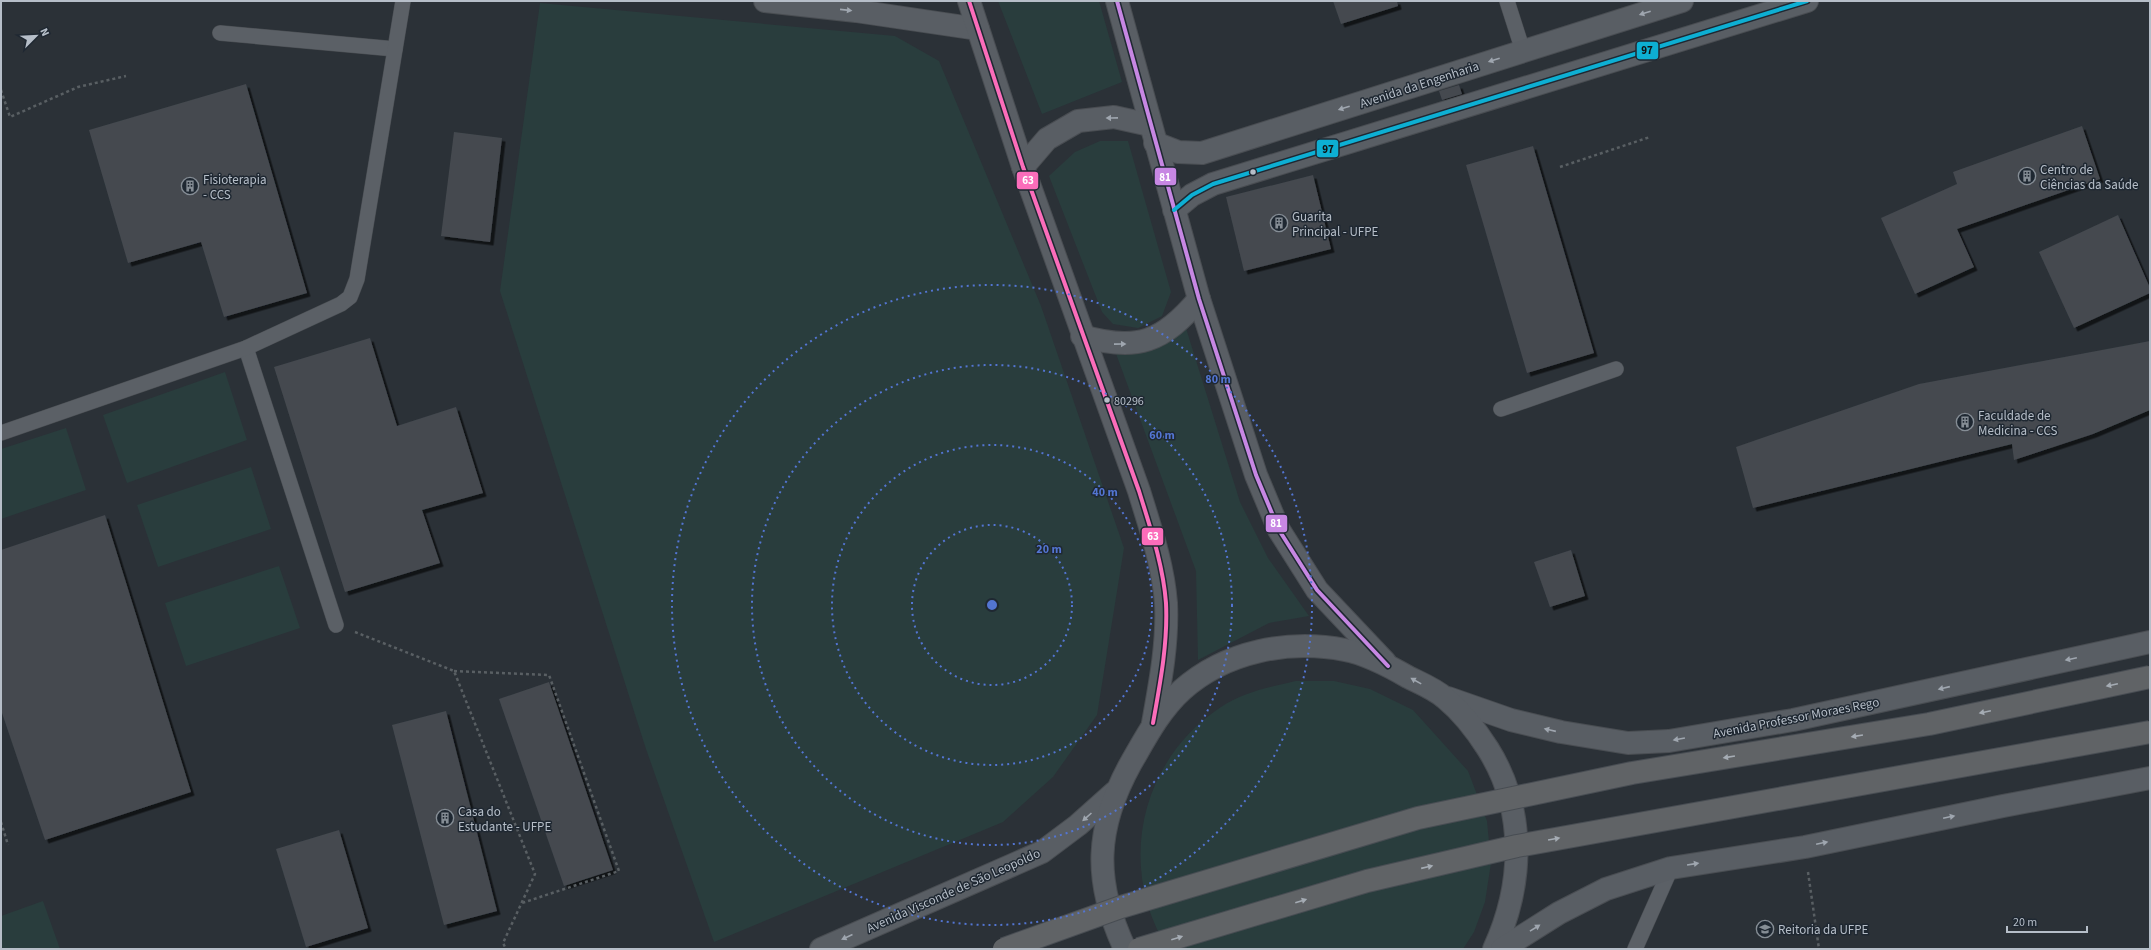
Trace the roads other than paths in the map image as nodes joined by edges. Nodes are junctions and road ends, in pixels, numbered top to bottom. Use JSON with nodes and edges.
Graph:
{"nodes":[{"id":1,"x":403,"y":1,"type":"edge"},
{"id":2,"x":765,"y":1,"type":"edge"},
{"id":3,"x":969,"y":1,"type":"edge"},
{"id":4,"x":1117,"y":1,"type":"edge"},
{"id":5,"x":1507,"y":1,"type":"edge"},
{"id":6,"x":1682,"y":1,"type":"edge"},
{"id":7,"x":1807,"y":1,"type":"edge"},
{"id":8,"x":978,"y":29,"type":"junction"},
{"id":9,"x":220,"y":34,"type":"dead end"},
{"id":10,"x":395,"y":49,"type":"junction"},
{"id":11,"x":1523,"y":51,"type":"junction"},
{"id":12,"x":1152,"y":134,"type":"junction"},
{"id":13,"x":1023,"y":167,"type":"junction"},
{"id":14,"x":1174,"y":210,"type":"junction"},
{"id":15,"x":1199,"y":299,"type":"junction"},
{"id":16,"x":1082,"y":336,"type":"junction"},
{"id":17,"x":246,"y":348,"type":"junction"},
{"id":18,"x":1616,"y":369,"type":"dead end"},
{"id":19,"x":1501,"y":409,"type":"dead end"},
{"id":20,"x":1,"y":433,"type":"edge"},
{"id":21,"x":336,"y":625,"type":"road end"},
{"id":22,"x":2150,"y":642,"type":"edge"},
{"id":23,"x":1388,"y":666,"type":"junction"},
{"id":24,"x":2150,"y":677,"type":"edge"},
{"id":25,"x":1443,"y":696,"type":"junction"},
{"id":26,"x":1153,"y":724,"type":"junction"},
{"id":27,"x":2150,"y":732,"type":"edge"},
{"id":28,"x":2150,"y":778,"type":"edge"},
{"id":29,"x":1116,"y":791,"type":"junction"},
{"id":30,"x":1671,"y":868,"type":"junction"},
{"id":31,"x":821,"y":949,"type":"edge"},
{"id":32,"x":1004,"y":949,"type":"edge"},
{"id":33,"x":1125,"y":949,"type":"edge"},
{"id":34,"x":1139,"y":949,"type":"edge"},
{"id":35,"x":1494,"y":949,"type":"edge"},
{"id":36,"x":1502,"y":949,"type":"edge"},
{"id":37,"x":1635,"y":949,"type":"edge"}],
"edges":[{"from":1,"to":10,"type":"lane"},
{"from":2,"to":8,"type":"street","one_way":true},
{"from":3,"to":8,"type":"street"},
{"from":4,"to":12,"type":"street"},
{"from":5,"to":11,"type":"lane"},
{"from":6,"to":11,"type":"street","name":"Avenida da Engenharia","one_way":true},
{"from":7,"to":14,"type":"street"},
{"from":8,"to":13,"type":"street"},
{"from":9,"to":10,"type":"lane"},
{"from":10,"to":17,"type":"lane"},
{"from":11,"to":12,"type":"street","name":"Avenida da Engenharia","one_way":true},
{"from":12,"to":13,"type":"street","name":"Avenida da Engenharia","one_way":true},
{"from":12,"to":14,"type":"street"},
{"from":13,"to":16,"type":"street"},
{"from":14,"to":15,"type":"street"},
{"from":16,"to":15,"type":"street","one_way":true},
{"from":15,"to":23,"type":"street"},
{"from":16,"to":26,"type":"street"},
{"from":17,"to":20,"type":"lane"},
{"from":17,"to":21,"type":"lane"},
{"from":18,"to":19,"type":"lane"},
{"from":22,"to":25,"type":"street","name":"Avenida Professor Moraes Rego","one_way":true},
{"from":25,"to":23,"type":"street","one_way":true},
{"from":23,"to":26,"type":"street"},
{"from":24,"to":32,"type":"highway","one_way":true,"bridge":true},
{"from":25,"to":35,"type":"street"},
{"from":26,"to":29,"type":"street"},
{"from":34,"to":27,"type":"highway","one_way":true,"bridge":true},
{"from":30,"to":28,"type":"street","one_way":true},
{"from":29,"to":31,"type":"street","name":"Avenida Visconde de São Leopoldo","one_way":true},
{"from":29,"to":33,"type":"street"},
{"from":36,"to":30,"type":"street","one_way":true},
{"from":30,"to":37,"type":"lane"}]}
